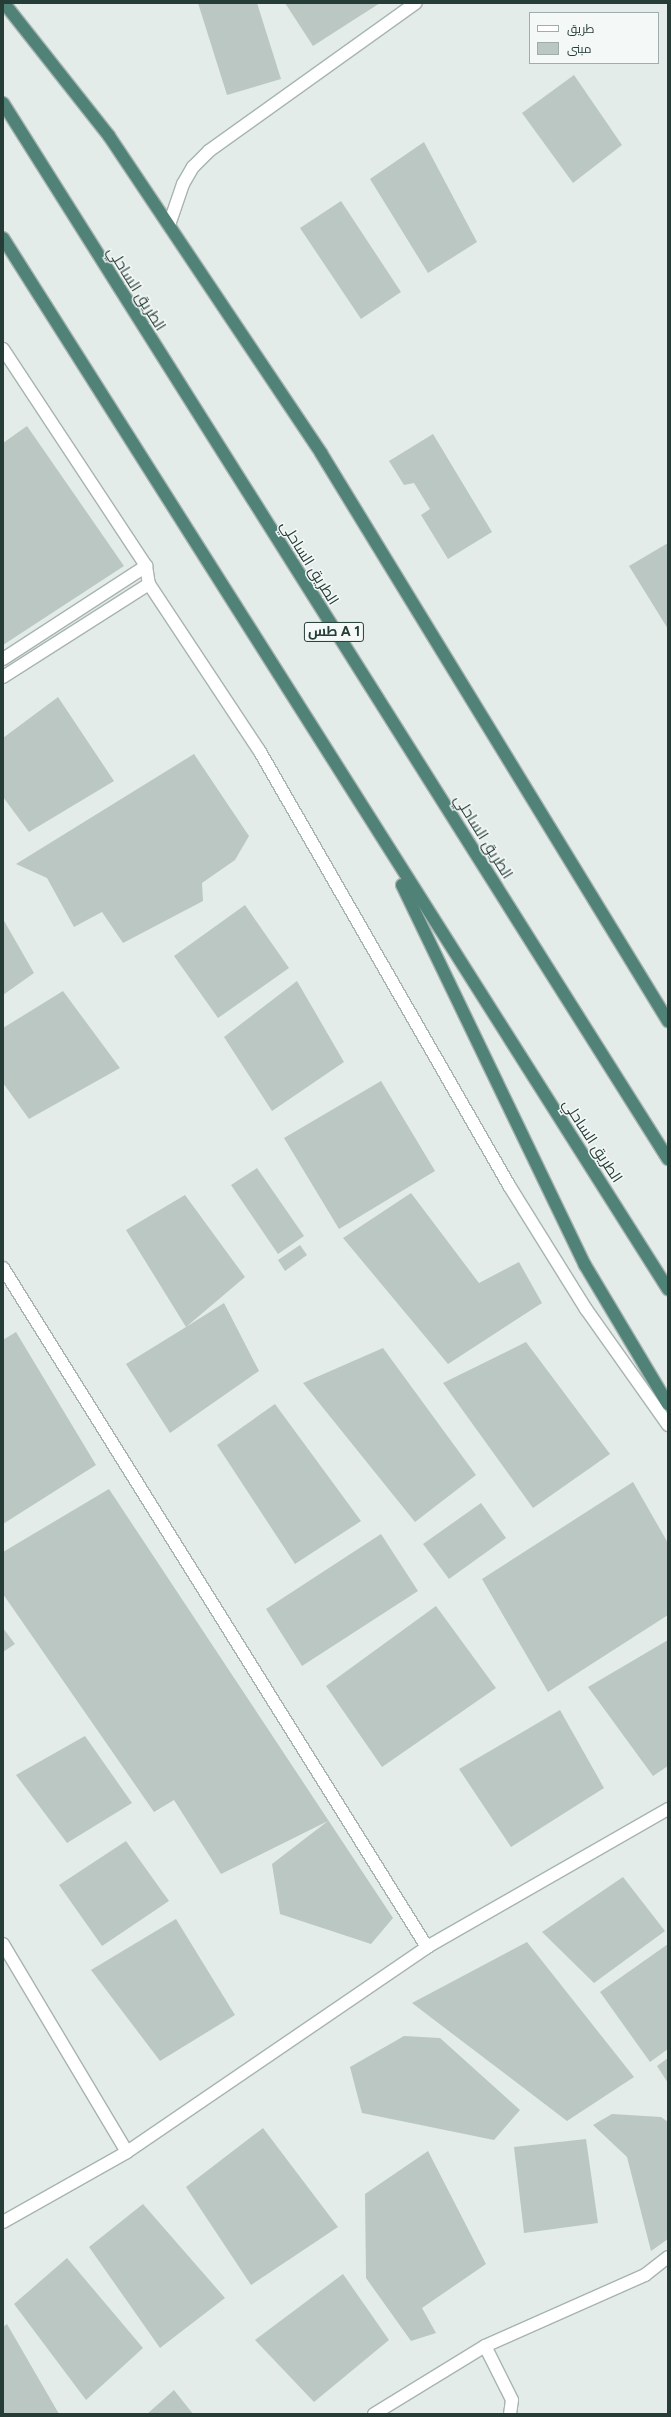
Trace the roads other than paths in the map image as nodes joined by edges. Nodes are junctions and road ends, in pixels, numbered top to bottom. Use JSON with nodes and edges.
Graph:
{"nodes":[{"id":1,"x":4,"y":3,"type":"edge"},
{"id":2,"x":416,"y":3,"type":"edge"},
{"id":3,"x":3,"y":104,"type":"edge"},
{"id":4,"x":169,"y":225,"type":"junction"},
{"id":5,"x":3,"y":238,"type":"edge"},
{"id":6,"x":3,"y":349,"type":"edge"},
{"id":7,"x":146,"y":566,"type":"junction"},
{"id":8,"x":149,"y":584,"type":"junction"},
{"id":9,"x":3,"y":659,"type":"edge"},
{"id":10,"x":3,"y":677,"type":"edge"},
{"id":11,"x":379,"y":835,"type":"junction"},
{"id":12,"x":668,"y":1021,"type":"edge"},
{"id":13,"x":668,"y":1159,"type":"edge"},
{"id":14,"x":3,"y":1268,"type":"edge"},
{"id":15,"x":668,"y":1290,"type":"edge"},
{"id":16,"x":668,"y":1404,"type":"edge"},
{"id":17,"x":668,"y":1425,"type":"edge"},
{"id":18,"x":668,"y":1810,"type":"edge"},
{"id":19,"x":3,"y":1944,"type":"edge"},
{"id":20,"x":427,"y":1947,"type":"junction"},
{"id":21,"x":127,"y":2152,"type":"junction"},
{"id":22,"x":3,"y":2222,"type":"edge"},
{"id":23,"x":668,"y":2257,"type":"edge"},
{"id":24,"x":485,"y":2346,"type":"junction"},
{"id":25,"x":374,"y":2414,"type":"edge"},
{"id":26,"x":510,"y":2414,"type":"edge"}],
"edges":[{"from":1,"to":4,"type":"highway"},
{"from":2,"to":4,"type":"street"},
{"from":3,"to":13,"type":"highway","name":"الطريق الساحلي","number":"طس A 1"},
{"from":4,"to":12,"type":"highway"},
{"from":5,"to":11,"type":"highway","name":"الطريق الساحلي"},
{"from":6,"to":7,"type":"street"},
{"from":7,"to":8,"type":"street"},
{"from":7,"to":9,"type":"street"},
{"from":8,"to":10,"type":"street"},
{"from":8,"to":17,"type":"street"},
{"from":11,"to":15,"type":"highway","name":"الطريق الساحلي"},
{"from":11,"to":16,"type":"highway"},
{"from":14,"to":20,"type":"street"},
{"from":18,"to":20,"type":"street"},
{"from":19,"to":21,"type":"street"},
{"from":20,"to":21,"type":"street"},
{"from":21,"to":22,"type":"street"},
{"from":23,"to":24,"type":"street"},
{"from":24,"to":25,"type":"street"},
{"from":24,"to":26,"type":"street"}]}
